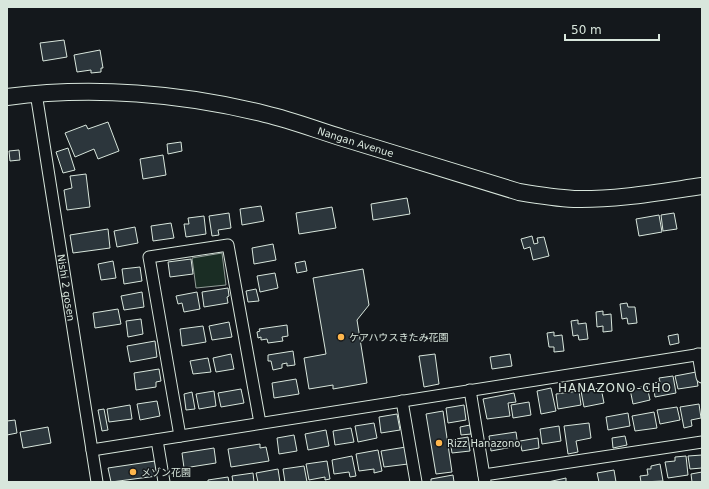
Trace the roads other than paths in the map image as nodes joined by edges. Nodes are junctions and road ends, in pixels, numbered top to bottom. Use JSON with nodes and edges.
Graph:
{"nodes":[{"id":1,"x":36,"y":93,"type":"junction"},
{"id":2,"x":7,"y":97,"type":"edge"},
{"id":3,"x":702,"y":186,"type":"edge"},
{"id":4,"x":700,"y":354,"type":"edge"},
{"id":5,"x":702,"y":377,"type":"edge"},
{"id":6,"x":470,"y":390,"type":"junction"},
{"id":7,"x":402,"y":401,"type":"junction"},
{"id":8,"x":260,"y":423,"type":"junction"},
{"id":9,"x":180,"y":436,"type":"junction"},
{"id":10,"x":157,"y":440,"type":"junction"},
{"id":11,"x":702,"y":442,"type":"edge"},
{"id":12,"x":92,"y":450,"type":"junction"},
{"id":13,"x":485,"y":479,"type":"edge"},
{"id":14,"x":97,"y":482,"type":"edge"},
{"id":15,"x":164,"y":482,"type":"edge"},
{"id":16,"x":416,"y":482,"type":"edge"}],
"edges":[{"from":1,"to":2,"type":"main road","name":"Nangan Avenue"},
{"from":1,"to":3,"type":"main road","name":"Nangan Avenue"},
{"from":1,"to":12,"type":"street","name":"Nishi 2 gosen"},
{"from":4,"to":5,"type":"street"},
{"from":4,"to":6,"type":"street"},
{"from":6,"to":7,"type":"street"},
{"from":6,"to":13,"type":"street"},
{"from":7,"to":8,"type":"street"},
{"from":7,"to":16,"type":"street"},
{"from":8,"to":9,"type":"street"},
{"from":8,"to":9,"type":"street"},
{"from":9,"to":10,"type":"street"},
{"from":10,"to":12,"type":"street"},
{"from":10,"to":15,"type":"street"},
{"from":11,"to":13,"type":"street"},
{"from":12,"to":14,"type":"street","name":"Nishi 2 gosen"}]}
